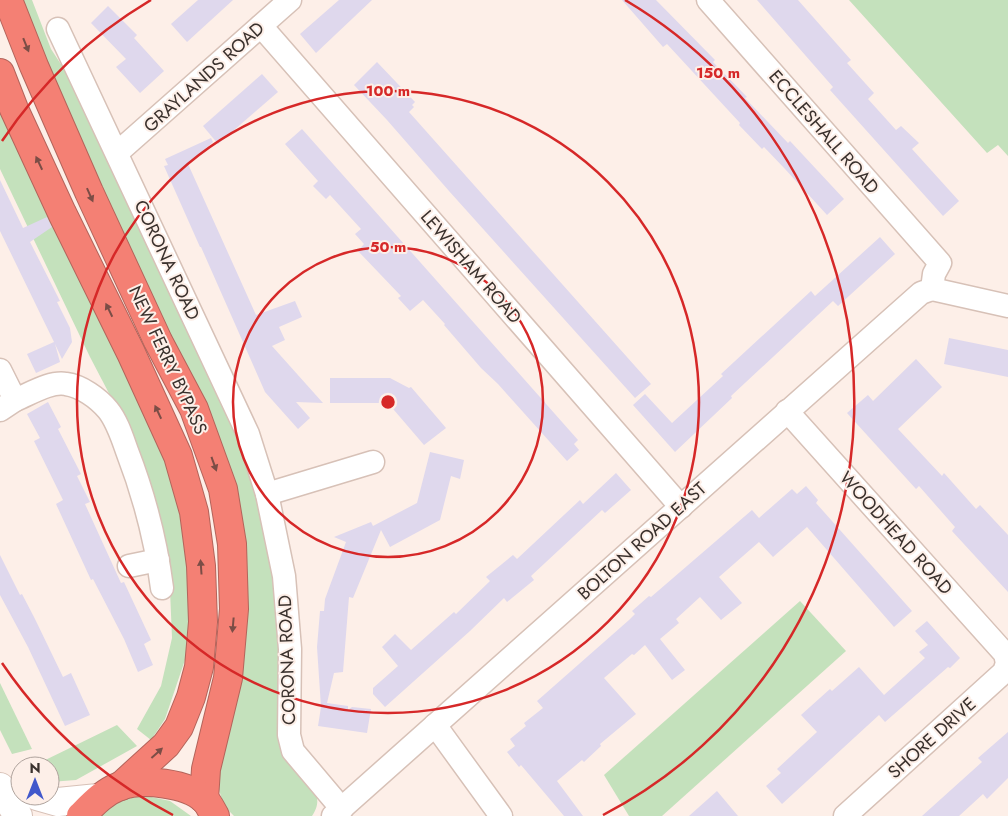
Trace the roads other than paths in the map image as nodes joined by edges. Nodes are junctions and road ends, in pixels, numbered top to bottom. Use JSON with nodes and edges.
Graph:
{"nodes":[{"id":1,"x":8,"y":0,"type":"edge"},
{"id":2,"x":290,"y":0,"type":"edge"},
{"id":3,"x":708,"y":0,"type":"edge"},
{"id":4,"x":261,"y":26,"type":"junction"},
{"id":5,"x":58,"y":29,"type":"dead end"},
{"id":6,"x":0,"y":73,"type":"edge"},
{"id":7,"x":117,"y":153,"type":"junction"},
{"id":8,"x":932,"y":289,"type":"junction"},
{"id":9,"x":1008,"y":306,"type":"edge"},
{"id":10,"x":0,"y":370,"type":"edge"},
{"id":11,"x":8,"y":405,"type":"edge"},
{"id":12,"x":787,"y":411,"type":"junction"},
{"id":13,"x":373,"y":462,"type":"dead end"},
{"id":14,"x":268,"y":494,"type":"junction"},
{"id":15,"x":681,"y":507,"type":"junction"},
{"id":16,"x":158,"y":560,"type":"junction"},
{"id":17,"x":130,"y":566,"type":"dead end"},
{"id":18,"x":162,"y":588,"type":"dead end"},
{"id":19,"x":1005,"y":654,"type":"joint"},
{"id":20,"x":435,"y":725,"type":"junction"},
{"id":21,"x":0,"y":787,"type":"edge"},
{"id":22,"x":100,"y":800,"type":"edge"},
{"id":23,"x":60,"y":802,"type":"edge"},
{"id":24,"x":210,"y":808,"type":"edge"},
{"id":25,"x":338,"y":813,"type":"edge"},
{"id":26,"x":18,"y":816,"type":"edge"},
{"id":27,"x":501,"y":816,"type":"edge"},
{"id":28,"x":845,"y":816,"type":"edge"}],
"edges":[{"from":1,"to":24,"type":"highway","name":"NEW FERRY BYPASS","one_way":true},
{"from":2,"to":4,"type":"street","name":"GRAYLANDS ROAD"},
{"from":3,"to":8,"type":"street","name":"ECCLESHALL ROAD"},
{"from":4,"to":7,"type":"street","name":"GRAYLANDS ROAD"},
{"from":4,"to":15,"type":"street","name":"LEWISHAM ROAD"},
{"from":5,"to":7,"type":"street","name":"CORONA ROAD"},
{"from":22,"to":6,"type":"highway","name":"NEW FERRY BYPASS","one_way":true},
{"from":7,"to":14,"type":"street","name":"CORONA ROAD"},
{"from":8,"to":9,"type":"street"},
{"from":8,"to":12,"type":"street","name":"BOLTON ROAD EAST"},
{"from":10,"to":11,"type":"street"},
{"from":11,"to":16,"type":"street"},
{"from":12,"to":15,"type":"street","name":"BOLTON ROAD EAST"},
{"from":12,"to":19,"type":"street","name":"WOODHEAD ROAD"},
{"from":13,"to":14,"type":"street"},
{"from":14,"to":25,"type":"street","name":"CORONA ROAD"},
{"from":15,"to":20,"type":"street","name":"BOLTON ROAD EAST"},
{"from":16,"to":17,"type":"street"},
{"from":16,"to":18,"type":"street"},
{"from":19,"to":28,"type":"street","name":"SHORE DRIVE"},
{"from":20,"to":25,"type":"street","name":"BOLTON ROAD EAST"},
{"from":20,"to":27,"type":"street"},
{"from":21,"to":26,"type":"main road"},
{"from":22,"to":23,"type":"main road"},
{"from":22,"to":24,"type":"highway"}]}
